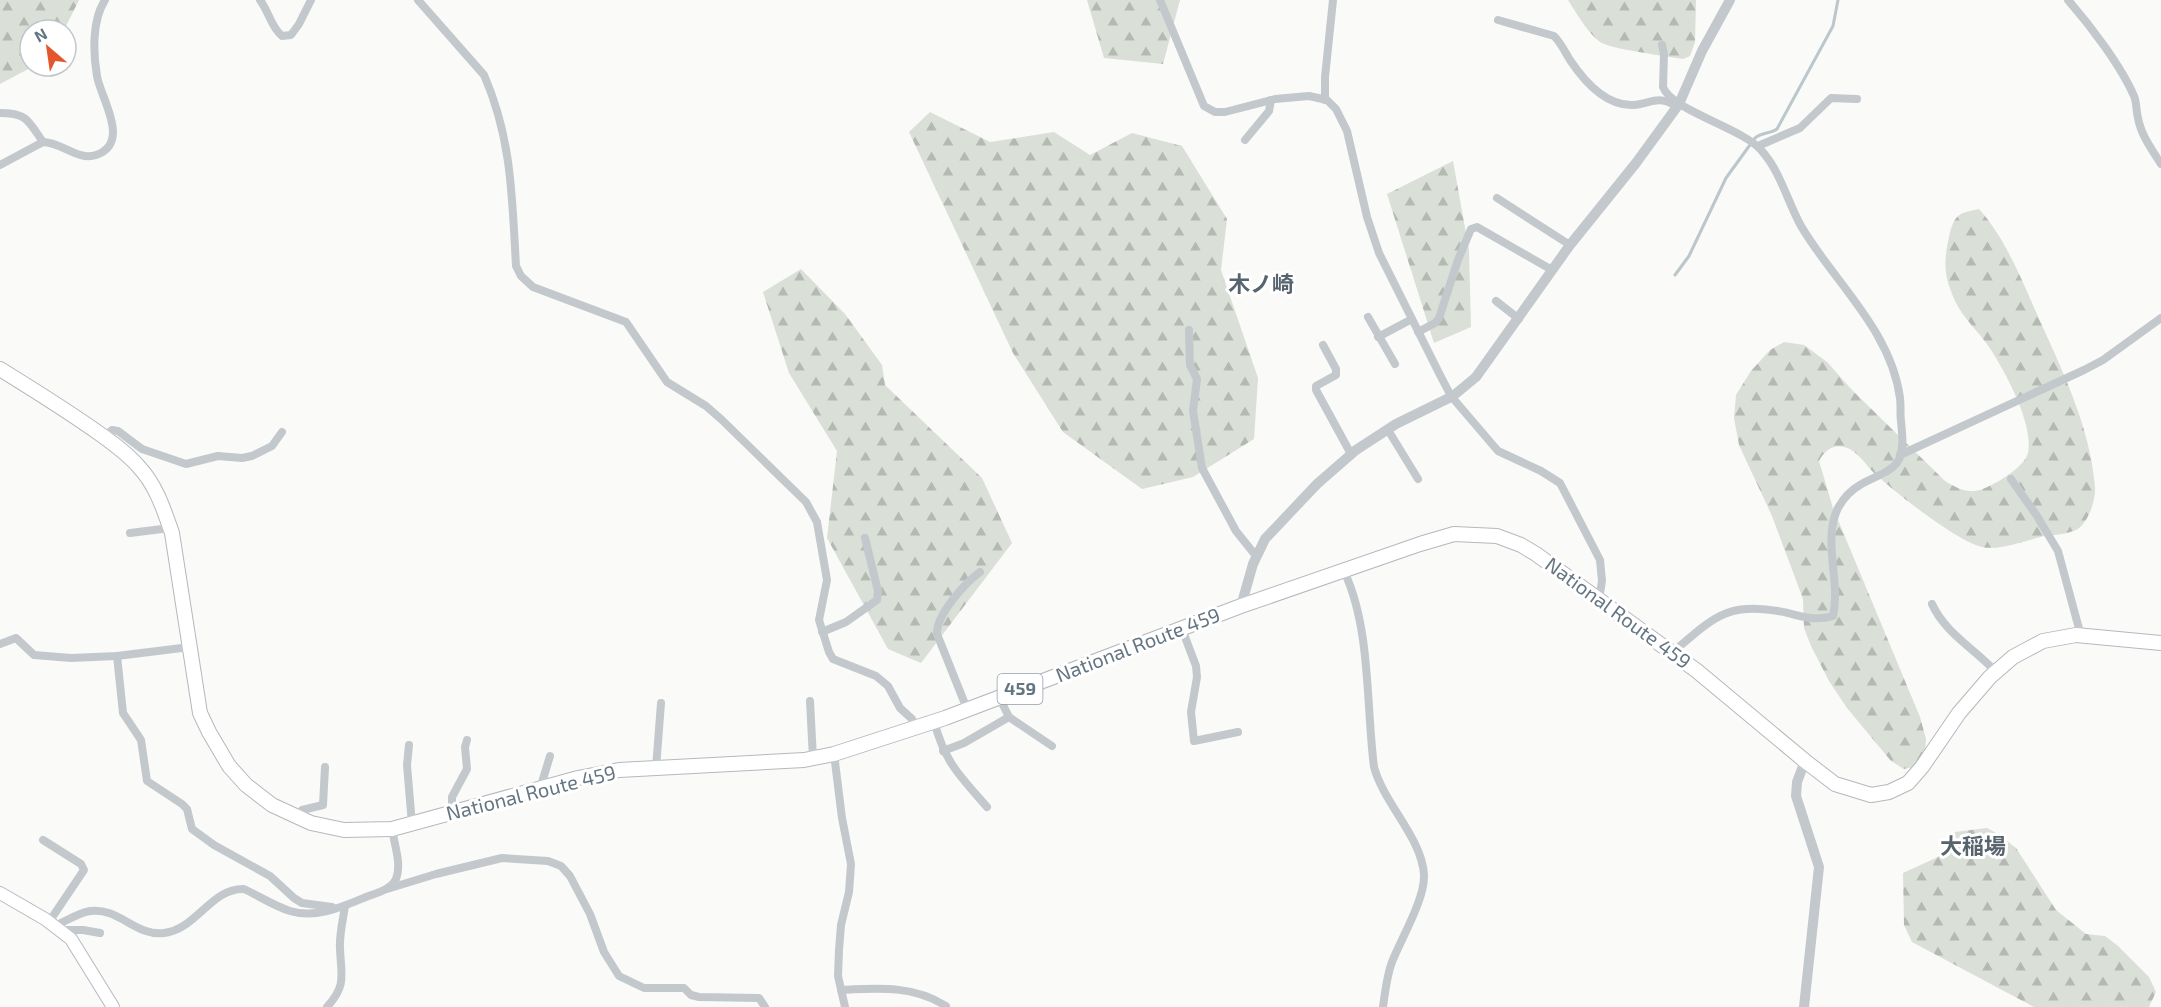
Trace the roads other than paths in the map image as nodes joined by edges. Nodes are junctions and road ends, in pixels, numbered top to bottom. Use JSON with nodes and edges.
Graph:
{"nodes":[{"id":1,"x":105,"y":0,"type":"edge"},
{"id":2,"x":260,"y":0,"type":"edge"},
{"id":3,"x":310,"y":0,"type":"edge"},
{"id":4,"x":418,"y":0,"type":"edge"},
{"id":5,"x":1160,"y":0,"type":"edge"},
{"id":6,"x":1333,"y":0,"type":"edge"},
{"id":7,"x":1730,"y":0,"type":"edge"},
{"id":8,"x":2068,"y":0,"type":"edge"},
{"id":9,"x":1498,"y":20,"type":"dead end"},
{"id":10,"x":1662,"y":45,"type":"dead end"},
{"id":11,"x":1325,"y":99,"type":"junction"},
{"id":12,"x":1857,"y":99,"type":"dead end"},
{"id":13,"x":1271,"y":100,"type":"junction"},
{"id":14,"x":1678,"y":105,"type":"junction"},
{"id":15,"x":0,"y":113,"type":"edge"},
{"id":16,"x":1245,"y":140,"type":"dead end"},
{"id":17,"x":43,"y":142,"type":"junction"},
{"id":18,"x":1758,"y":146,"type":"junction"},
{"id":19,"x":2161,"y":164,"type":"edge"},
{"id":20,"x":0,"y":165,"type":"edge"},
{"id":21,"x":1497,"y":198,"type":"dead end"},
{"id":22,"x":1570,"y":245,"type":"junction"},
{"id":23,"x":1552,"y":270,"type":"junction"},
{"id":24,"x":1496,"y":301,"type":"dead end"},
{"id":25,"x":1368,"y":317,"type":"dead end"},
{"id":26,"x":2161,"y":318,"type":"edge"},
{"id":27,"x":1412,"y":319,"type":"junction"},
{"id":28,"x":1519,"y":319,"type":"junction"},
{"id":29,"x":1189,"y":330,"type":"dead end"},
{"id":30,"x":1418,"y":332,"type":"junction"},
{"id":31,"x":1378,"y":337,"type":"junction"},
{"id":32,"x":1323,"y":345,"type":"dead end"},
{"id":33,"x":1395,"y":364,"type":"dead end"},
{"id":34,"x":0,"y":369,"type":"edge"},
{"id":35,"x":1451,"y":396,"type":"junction"},
{"id":36,"x":1388,"y":430,"type":"junction"},
{"id":37,"x":282,"y":432,"type":"dead end"},
{"id":38,"x":104,"y":437,"type":"junction"},
{"id":39,"x":1352,"y":454,"type":"junction"},
{"id":40,"x":1900,"y":455,"type":"junction"},
{"id":41,"x":1418,"y":479,"type":"dead end"},
{"id":42,"x":2011,"y":479,"type":"dead end"},
{"id":43,"x":170,"y":528,"type":"junction"},
{"id":44,"x":130,"y":533,"type":"dead end"},
{"id":45,"x":865,"y":538,"type":"dead end"},
{"id":46,"x":1256,"y":556,"type":"junction"},
{"id":47,"x":1344,"y":571,"type":"junction"},
{"id":48,"x":980,"y":573,"type":"dead end"},
{"id":49,"x":1599,"y":600,"type":"junction"},
{"id":50,"x":1932,"y":604,"type":"dead end"},
{"id":51,"x":1241,"y":606,"type":"junction"},
{"id":52,"x":1182,"y":628,"type":"junction"},
{"id":53,"x":822,"y":632,"type":"junction"},
{"id":54,"x":2081,"y":636,"type":"junction"},
{"id":55,"x":2161,"y":643,"type":"edge"},
{"id":56,"x":0,"y":644,"type":"edge"},
{"id":57,"x":190,"y":647,"type":"junction"},
{"id":58,"x":1673,"y":652,"type":"junction"},
{"id":59,"x":117,"y":657,"type":"junction"},
{"id":60,"x":1996,"y":672,"type":"junction"},
{"id":61,"x":999,"y":697,"type":"junction"},
{"id":62,"x":810,"y":701,"type":"dead end"},
{"id":63,"x":661,"y":703,"type":"dead end"},
{"id":64,"x":967,"y":709,"type":"junction"},
{"id":65,"x":1009,"y":717,"type":"junction"},
{"id":66,"x":934,"y":721,"type":"junction"},
{"id":67,"x":916,"y":727,"type":"junction"},
{"id":68,"x":1238,"y":732,"type":"dead end"},
{"id":69,"x":467,"y":740,"type":"dead end"},
{"id":70,"x":409,"y":745,"type":"dead end"},
{"id":71,"x":1052,"y":746,"type":"dead end"},
{"id":72,"x":943,"y":751,"type":"junction"},
{"id":73,"x":834,"y":754,"type":"junction"},
{"id":74,"x":550,"y":756,"type":"dead end"},
{"id":75,"x":813,"y":758,"type":"junction"},
{"id":76,"x":1805,"y":761,"type":"junction"},
{"id":77,"x":325,"y":767,"type":"dead end"},
{"id":78,"x":656,"y":768,"type":"junction"},
{"id":79,"x":540,"y":789,"type":"junction"},
{"id":80,"x":987,"y":807,"type":"dead end"},
{"id":81,"x":452,"y":812,"type":"junction"},
{"id":82,"x":296,"y":817,"type":"junction"},
{"id":83,"x":412,"y":824,"type":"junction"},
{"id":84,"x":392,"y":829,"type":"junction"},
{"id":85,"x":43,"y":840,"type":"dead end"},
{"id":86,"x":387,"y":889,"type":"junction"},
{"id":87,"x":0,"y":893,"type":"edge"},
{"id":88,"x":340,"y":907,"type":"junction"},
{"id":89,"x":55,"y":926,"type":"junction"},
{"id":90,"x":100,"y":933,"type":"dead end"},
{"id":91,"x":841,"y":990,"type":"junction"},
{"id":92,"x":946,"y":1006,"type":"edge"},
{"id":93,"x":113,"y":1007,"type":"edge"},
{"id":94,"x":327,"y":1007,"type":"edge"},
{"id":95,"x":765,"y":1007,"type":"edge"},
{"id":96,"x":845,"y":1007,"type":"edge"},
{"id":97,"x":1383,"y":1007,"type":"edge"},
{"id":98,"x":1804,"y":1007,"type":"edge"}],
"edges":[{"from":1,"to":17,"type":"street"},
{"from":2,"to":3,"type":"street"},
{"from":4,"to":53,"type":"street"},
{"from":5,"to":13,"type":"street"},
{"from":6,"to":11,"type":"street"},
{"from":7,"to":14,"type":"street"},
{"from":8,"to":19,"type":"street"},
{"from":9,"to":14,"type":"street"},
{"from":10,"to":14,"type":"street"},
{"from":11,"to":13,"type":"street"},
{"from":11,"to":27,"type":"street"},
{"from":12,"to":18,"type":"street"},
{"from":13,"to":16,"type":"street"},
{"from":14,"to":18,"type":"street"},
{"from":14,"to":22,"type":"street"},
{"from":15,"to":17,"type":"street"},
{"from":17,"to":20,"type":"street"},
{"from":18,"to":40,"type":"street"},
{"from":21,"to":22,"type":"street"},
{"from":22,"to":23,"type":"street"},
{"from":23,"to":28,"type":"street"},
{"from":23,"to":30,"type":"street"},
{"from":24,"to":28,"type":"street"},
{"from":25,"to":31,"type":"street"},
{"from":26,"to":40,"type":"street"},
{"from":27,"to":30,"type":"street"},
{"from":27,"to":31,"type":"street"},
{"from":28,"to":35,"type":"street"},
{"from":29,"to":46,"type":"street"},
{"from":30,"to":35,"type":"street"},
{"from":31,"to":33,"type":"street"},
{"from":32,"to":39,"type":"street"},
{"from":34,"to":38,"type":"highway","name":"National Route 459","number":"459"},
{"from":35,"to":36,"type":"street"},
{"from":35,"to":49,"type":"street"},
{"from":36,"to":39,"type":"street"},
{"from":36,"to":41,"type":"street"},
{"from":37,"to":38,"type":"street"},
{"from":38,"to":43,"type":"highway","name":"National Route 459","number":"459"},
{"from":39,"to":46,"type":"street"},
{"from":40,"to":58,"type":"street"},
{"from":42,"to":54,"type":"street"},
{"from":43,"to":44,"type":"street"},
{"from":43,"to":57,"type":"highway","name":"National Route 459","number":"459"},
{"from":45,"to":53,"type":"street"},
{"from":46,"to":51,"type":"street"},
{"from":47,"to":49,"type":"highway","name":"National Route 459","number":"459"},
{"from":47,"to":51,"type":"highway","name":"National Route 459","number":"459"},
{"from":47,"to":97,"type":"street"},
{"from":48,"to":64,"type":"street"},
{"from":49,"to":58,"type":"highway","name":"National Route 459","number":"459"},
{"from":50,"to":60,"type":"street"},
{"from":51,"to":52,"type":"highway","name":"National Route 459","number":"459"},
{"from":52,"to":61,"type":"highway","name":"National Route 459","number":"459"},
{"from":52,"to":68,"type":"street"},
{"from":53,"to":67,"type":"street"},
{"from":54,"to":55,"type":"highway","name":"National Route 459","number":"459"},
{"from":54,"to":60,"type":"highway","name":"National Route 459","number":"459"},
{"from":56,"to":59,"type":"street"},
{"from":57,"to":59,"type":"street"},
{"from":57,"to":82,"type":"highway","name":"National Route 459","number":"459"},
{"from":58,"to":76,"type":"highway","name":"National Route 459","number":"459"},
{"from":59,"to":88,"type":"street"},
{"from":60,"to":76,"type":"highway","name":"National Route 459","number":"459"},
{"from":61,"to":64,"type":"highway","name":"National Route 459","number":"459"},
{"from":61,"to":65,"type":"street"},
{"from":62,"to":75,"type":"street"},
{"from":63,"to":78,"type":"street"},
{"from":64,"to":66,"type":"highway","name":"National Route 459","number":"459"},
{"from":65,"to":71,"type":"street"},
{"from":65,"to":72,"type":"street"},
{"from":66,"to":67,"type":"highway","name":"National Route 459","number":"459"},
{"from":66,"to":72,"type":"street"},
{"from":67,"to":73,"type":"highway","name":"National Route 459","number":"459"},
{"from":69,"to":81,"type":"street"},
{"from":70,"to":83,"type":"street"},
{"from":72,"to":80,"type":"street"},
{"from":73,"to":75,"type":"highway","name":"National Route 459","number":"459"},
{"from":73,"to":91,"type":"street"},
{"from":74,"to":79,"type":"street"},
{"from":75,"to":78,"type":"highway","name":"National Route 459","number":"459"},
{"from":76,"to":98,"type":"street"},
{"from":77,"to":82,"type":"street"},
{"from":78,"to":79,"type":"highway","name":"National Route 459","number":"459"},
{"from":79,"to":81,"type":"highway","name":"National Route 459","number":"459"},
{"from":81,"to":83,"type":"highway","name":"National Route 459","number":"459"},
{"from":82,"to":84,"type":"highway","name":"National Route 459","number":"459"},
{"from":83,"to":84,"type":"highway","name":"National Route 459","number":"459"},
{"from":84,"to":86,"type":"street"},
{"from":85,"to":89,"type":"street"},
{"from":86,"to":88,"type":"street"},
{"from":86,"to":95,"type":"street"},
{"from":87,"to":89,"type":"main road"},
{"from":88,"to":89,"type":"street"},
{"from":88,"to":94,"type":"street"},
{"from":89,"to":90,"type":"street"},
{"from":89,"to":93,"type":"main road"},
{"from":91,"to":92,"type":"street"},
{"from":91,"to":96,"type":"street"}]}
